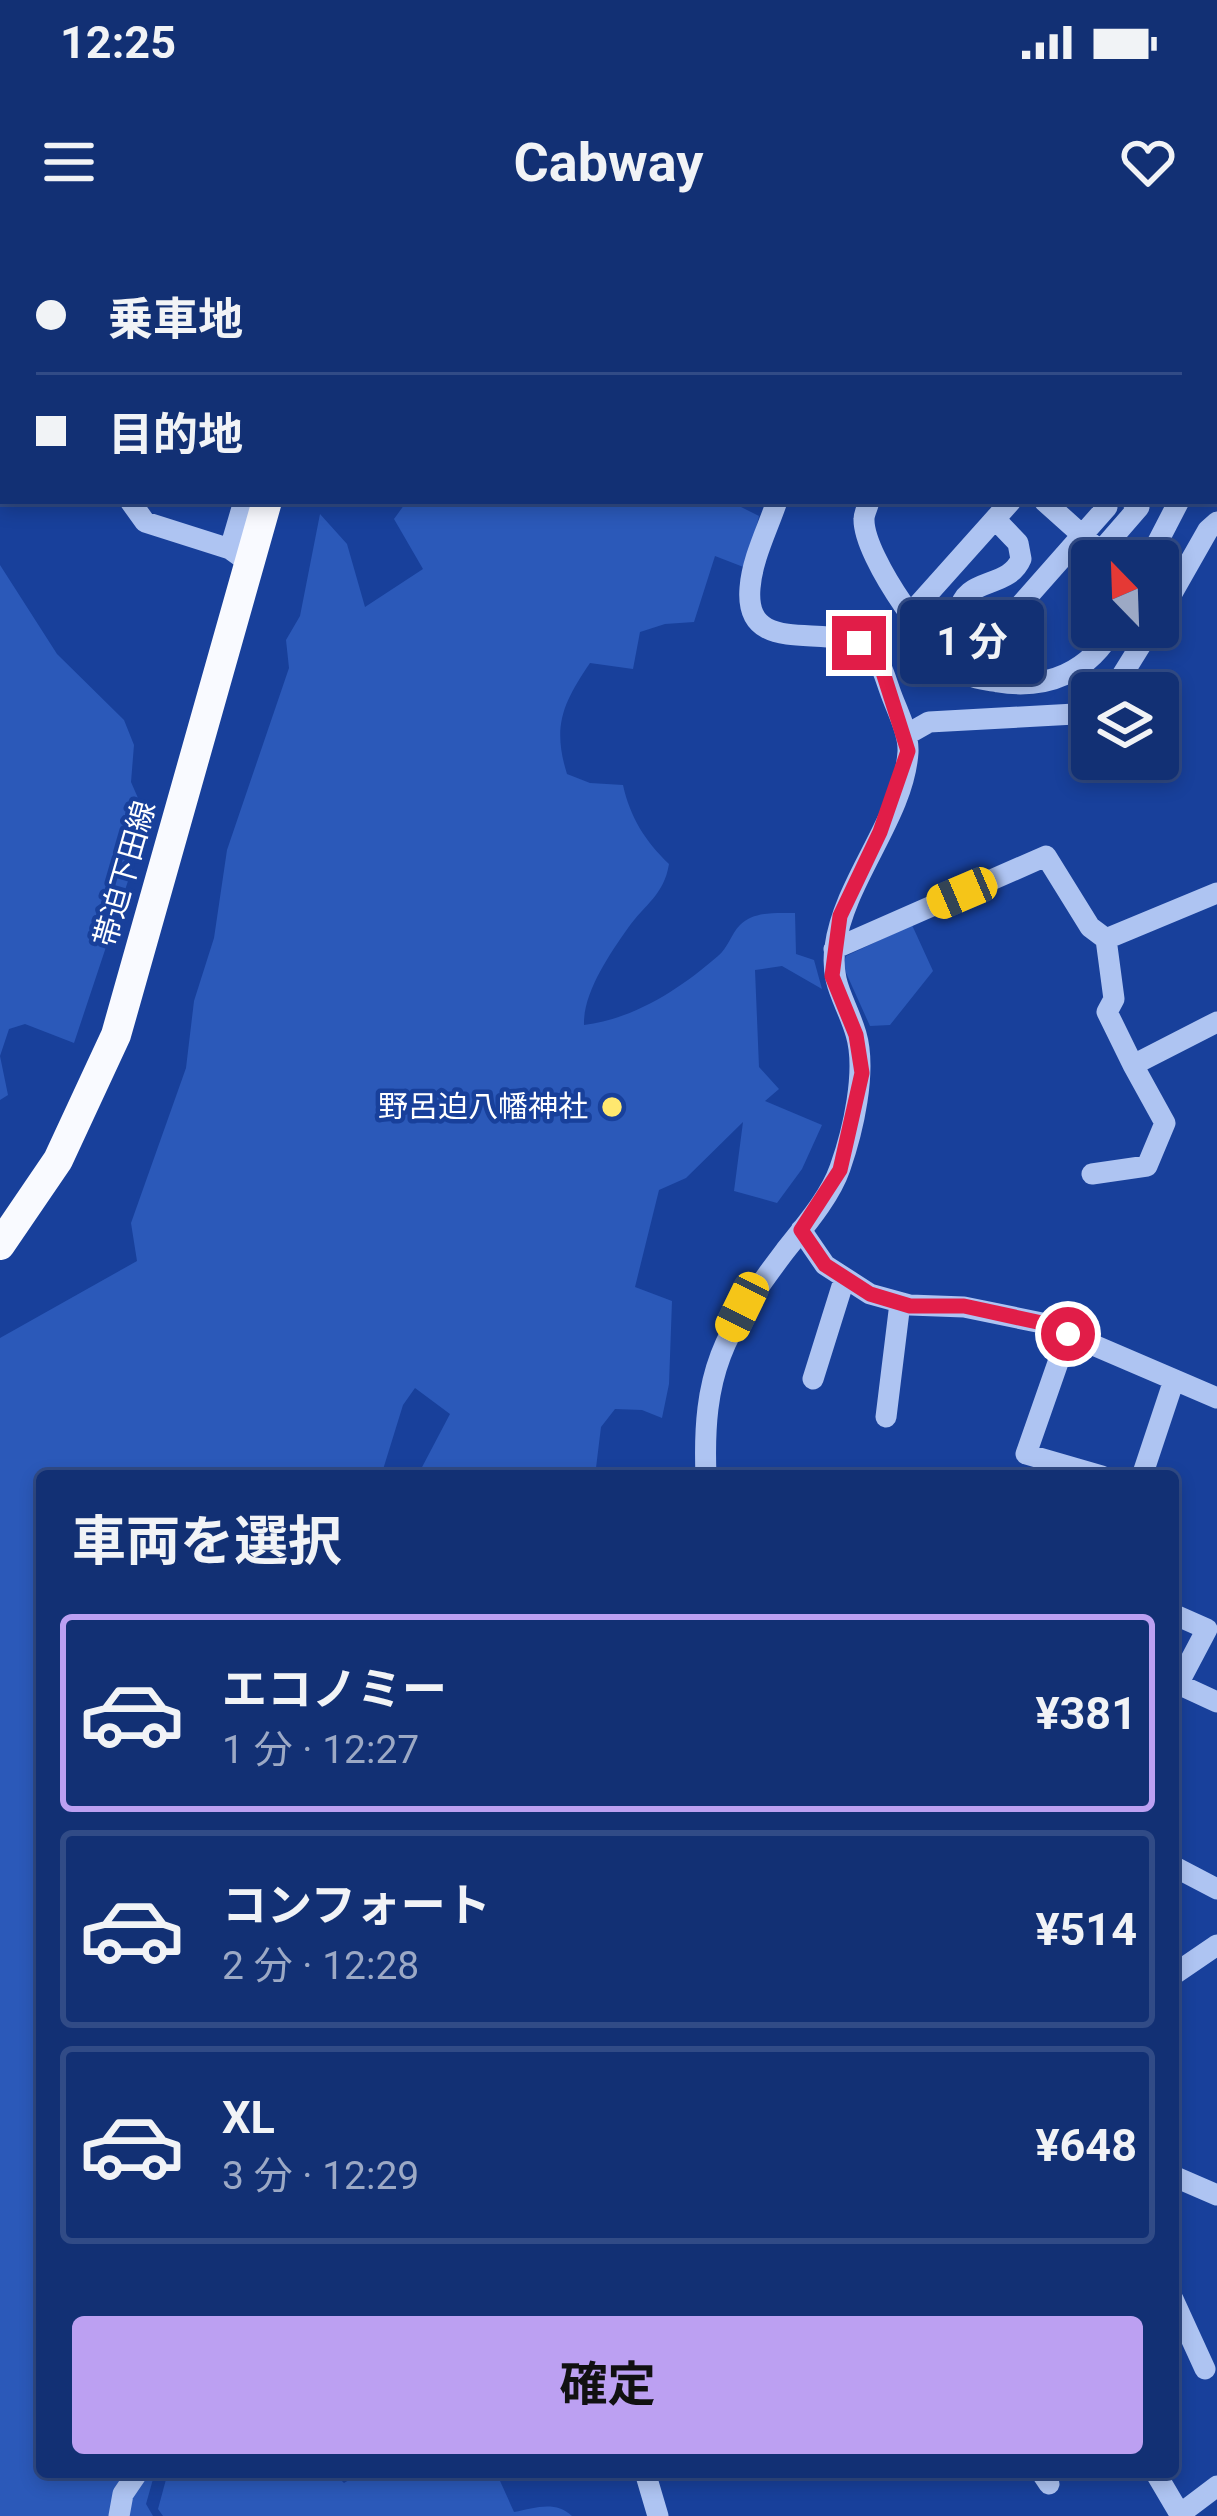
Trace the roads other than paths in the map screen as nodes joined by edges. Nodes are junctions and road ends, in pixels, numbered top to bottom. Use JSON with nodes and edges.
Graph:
{"nodes":[{"id":1,"x":244,"y":504,"type":"edge"},
{"id":2,"x":265,"y":504,"type":"edge"},
{"id":3,"x":776,"y":504,"type":"edge"},
{"id":4,"x":867,"y":504,"type":"edge"},
{"id":5,"x":1008,"y":504,"type":"edge"},
{"id":6,"x":1047,"y":504,"type":"edge"},
{"id":7,"x":1104,"y":504,"type":"edge"},
{"id":8,"x":1136,"y":504,"type":"edge"},
{"id":9,"x":1177,"y":504,"type":"edge"},
{"id":10,"x":138,"y":505,"type":"edge"},
{"id":11,"x":995,"y":519,"type":"junction"},
{"id":12,"x":1217,"y":522,"type":"edge"},
{"id":13,"x":1083,"y":536,"type":"junction"},
{"id":14,"x":1088,"y":540,"type":"edge"},
{"id":15,"x":1117,"y":540,"type":"edge"},
{"id":16,"x":1159,"y":540,"type":"edge"},
{"id":17,"x":239,"y":555,"type":"junction"},
{"id":18,"x":1179,"y":581,"type":"edge"},
{"id":19,"x":910,"y":614,"type":"junction"},
{"id":20,"x":987,"y":642,"type":"junction"},
{"id":21,"x":1100,"y":648,"type":"edge"},
{"id":22,"x":963,"y":670,"type":"junction"},
{"id":23,"x":1071,"y":712,"type":"edge"},
{"id":24,"x":906,"y":735,"type":"junction"},
{"id":25,"x":1217,"y":893,"type":"edge"},
{"id":26,"x":1106,"y":939,"type":"junction"},
{"id":27,"x":835,"y":949,"type":"junction"},
{"id":28,"x":1217,"y":1022,"type":"edge"},
{"id":29,"x":1133,"y":1065,"type":"junction"},
{"id":30,"x":1092,"y":1174,"type":"dead end"},
{"id":31,"x":801,"y":1230,"type":"junction"},
{"id":32,"x":0,"y":1245,"type":"edge"},
{"id":33,"x":844,"y":1280,"type":"junction"},
{"id":34,"x":901,"y":1303,"type":"junction"},
{"id":35,"x":1068,"y":1334,"type":"junction"},
{"id":36,"x":813,"y":1379,"type":"dead end"},
{"id":37,"x":1174,"y":1379,"type":"junction"},
{"id":38,"x":1217,"y":1398,"type":"edge"},
{"id":39,"x":886,"y":1417,"type":"dead end"},
{"id":40,"x":706,"y":1470,"type":"edge"},
{"id":41,"x":1081,"y":1470,"type":"edge"},
{"id":42,"x":1144,"y":1470,"type":"edge"},
{"id":43,"x":1179,"y":1617,"type":"edge"},
{"id":44,"x":1179,"y":1682,"type":"edge"},
{"id":45,"x":1179,"y":1684,"type":"edge"},
{"id":46,"x":1217,"y":1702,"type":"edge"},
{"id":47,"x":1179,"y":1869,"type":"edge"},
{"id":48,"x":1217,"y":1888,"type":"edge"},
{"id":49,"x":1217,"y":1946,"type":"edge"},
{"id":50,"x":1179,"y":1971,"type":"edge"},
{"id":51,"x":1179,"y":2179,"type":"edge"},
{"id":52,"x":1217,"y":2195,"type":"edge"},
{"id":53,"x":1179,"y":2312,"type":"edge"},
{"id":54,"x":1204,"y":2368,"type":"dead end"},
{"id":55,"x":134,"y":2478,"type":"edge"},
{"id":56,"x":648,"y":2478,"type":"edge"},
{"id":57,"x":1158,"y":2478,"type":"edge"},
{"id":58,"x":1217,"y":2486,"type":"edge"},
{"id":59,"x":1180,"y":2515,"type":"edge"},
{"id":60,"x":119,"y":2516,"type":"edge"},
{"id":61,"x":658,"y":2516,"type":"edge"}],
"edges":[{"from":1,"to":17,"type":"street"},
{"from":2,"to":17,"type":"main road","name":"帯迫下田線"},
{"from":3,"to":24,"type":"street"},
{"from":4,"to":19,"type":"street"},
{"from":5,"to":11,"type":"street"},
{"from":6,"to":13,"type":"street"},
{"from":7,"to":13,"type":"street"},
{"from":8,"to":15,"type":"street"},
{"from":9,"to":16,"type":"street"},
{"from":10,"to":17,"type":"street"},
{"from":11,"to":19,"type":"street"},
{"from":11,"to":20,"type":"street"},
{"from":12,"to":18,"type":"street"},
{"from":13,"to":14,"type":"street"},
{"from":13,"to":20,"type":"street"},
{"from":17,"to":32,"type":"main road","name":"帯迫下田線"},
{"from":19,"to":22,"type":"street"},
{"from":20,"to":22,"type":"street"},
{"from":21,"to":22,"type":"street"},
{"from":23,"to":24,"type":"street"},
{"from":24,"to":27,"type":"street"},
{"from":25,"to":26,"type":"street"},
{"from":26,"to":27,"type":"street"},
{"from":26,"to":29,"type":"street"},
{"from":27,"to":31,"type":"street"},
{"from":28,"to":29,"type":"street"},
{"from":29,"to":30,"type":"street"},
{"from":31,"to":33,"type":"street"},
{"from":31,"to":40,"type":"street"},
{"from":33,"to":34,"type":"street"},
{"from":33,"to":36,"type":"street"},
{"from":34,"to":35,"type":"street"},
{"from":34,"to":39,"type":"street"},
{"from":35,"to":37,"type":"street"},
{"from":35,"to":41,"type":"street"},
{"from":37,"to":38,"type":"street"},
{"from":37,"to":42,"type":"street"},
{"from":43,"to":44,"type":"street"},
{"from":45,"to":46,"type":"street"},
{"from":47,"to":48,"type":"street"},
{"from":49,"to":50,"type":"street"},
{"from":51,"to":52,"type":"street"},
{"from":53,"to":54,"type":"street"},
{"from":55,"to":60,"type":"street"},
{"from":56,"to":61,"type":"street"},
{"from":57,"to":59,"type":"street"},
{"from":58,"to":59,"type":"street"}]}
